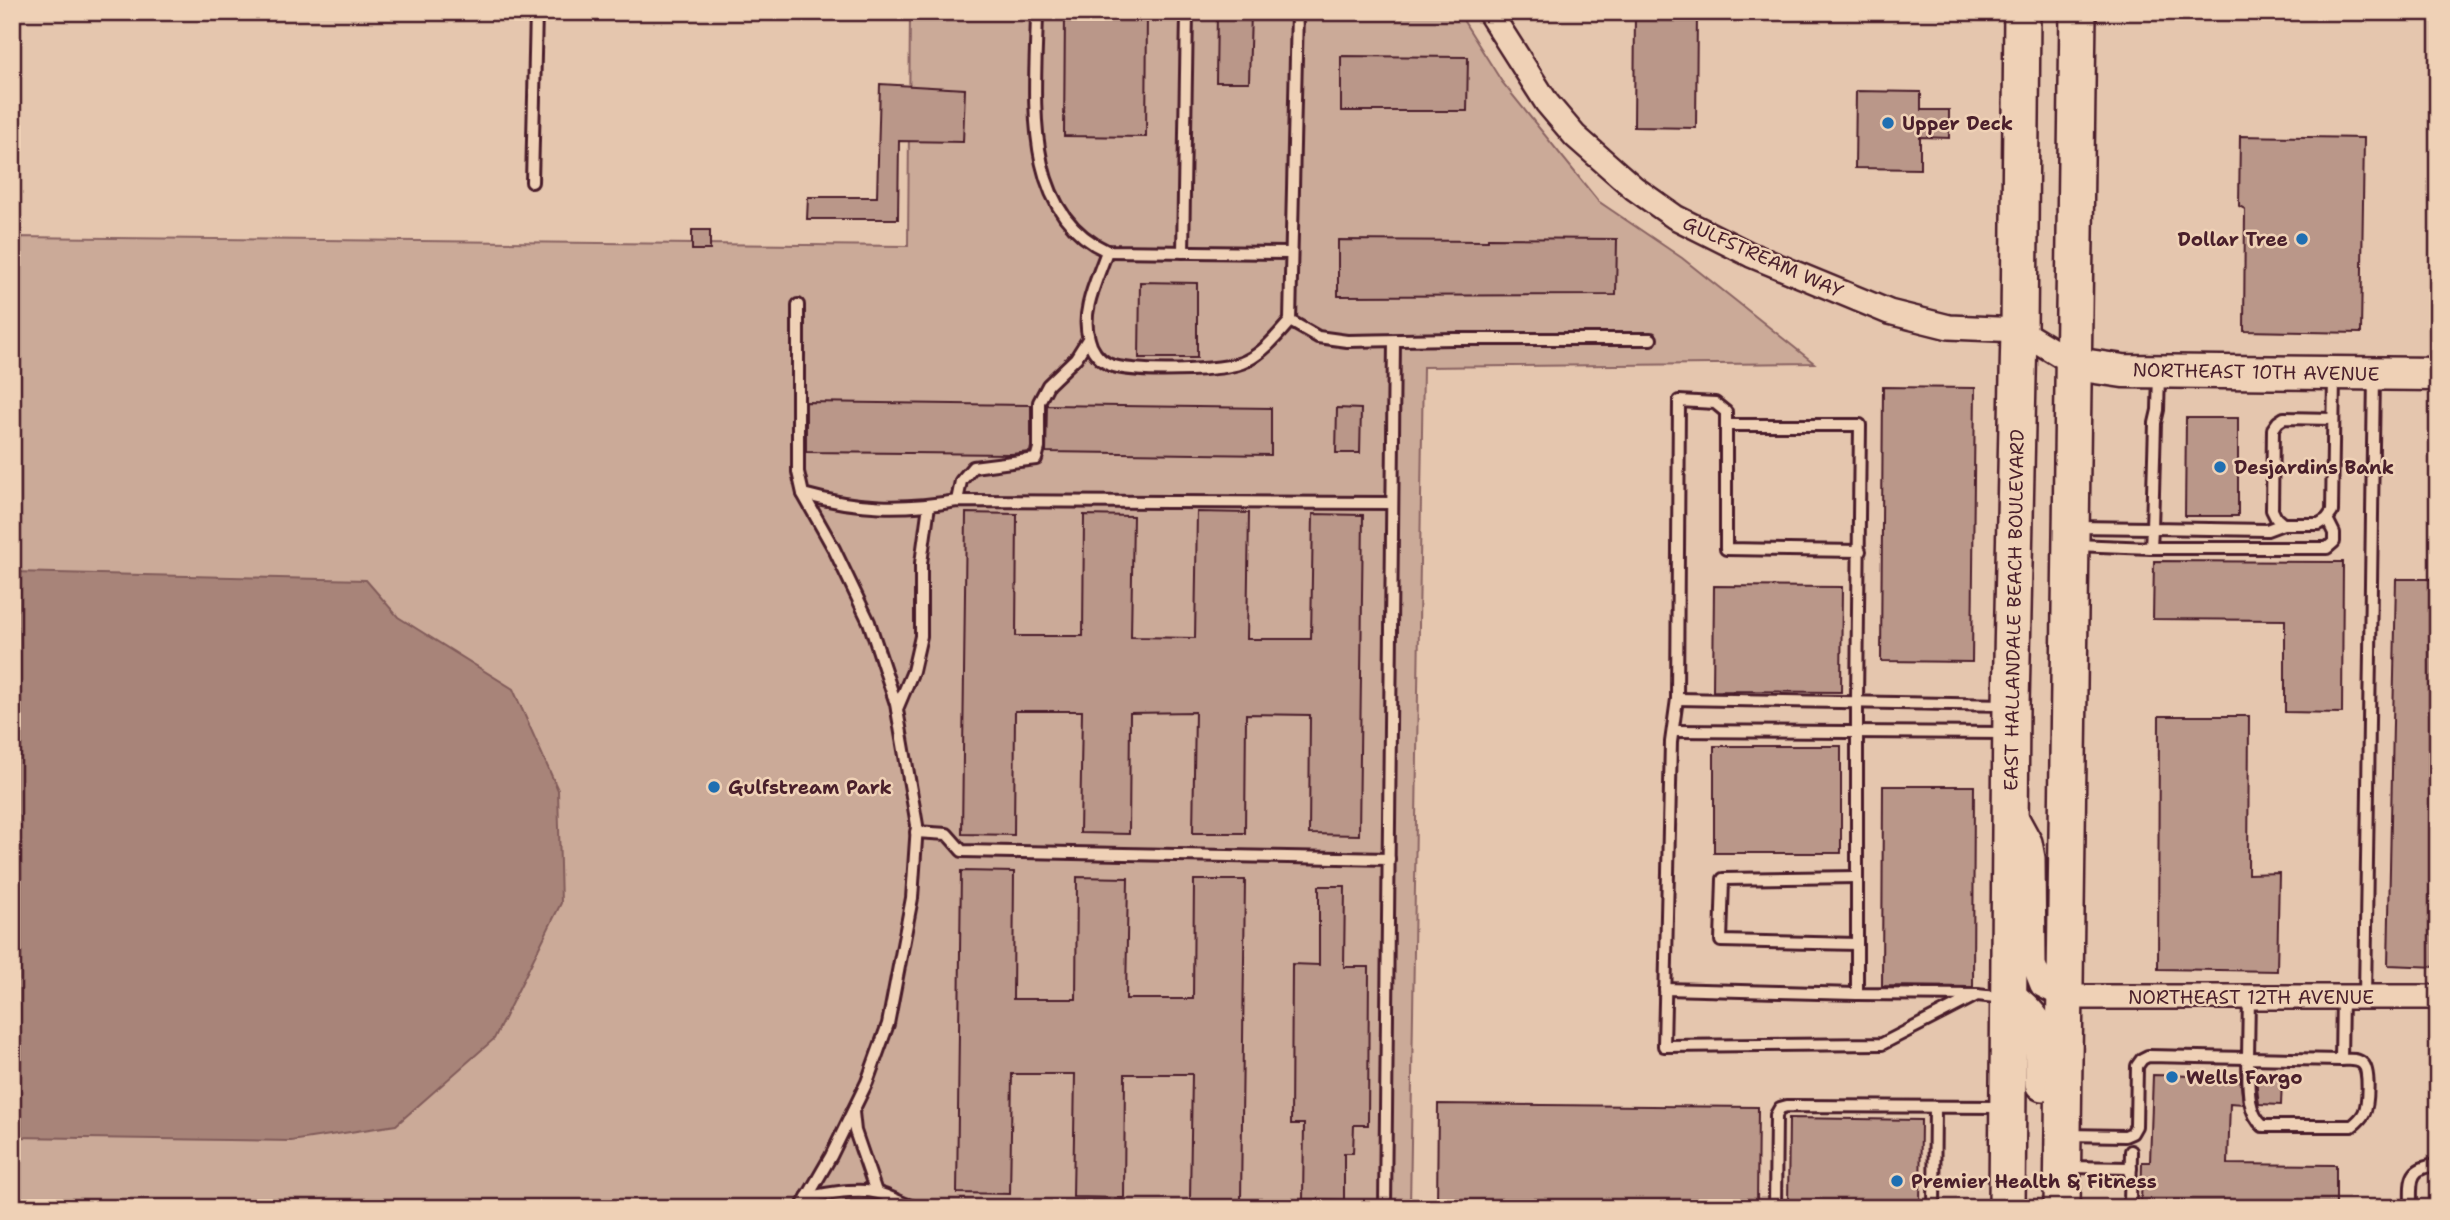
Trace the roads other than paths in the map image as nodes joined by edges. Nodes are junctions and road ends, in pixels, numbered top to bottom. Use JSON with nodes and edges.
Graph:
{"nodes":[{"id":1,"x":536,"y":12,"type":"edge"},
{"id":2,"x":1037,"y":12,"type":"edge"},
{"id":3,"x":1297,"y":12,"type":"edge"},
{"id":4,"x":1489,"y":12,"type":"edge"},
{"id":5,"x":2022,"y":12,"type":"edge"},
{"id":6,"x":2078,"y":12,"type":"edge"},
{"id":7,"x":1187,"y":14,"type":"dead end"},
{"id":8,"x":532,"y":182,"type":"dead end"},
{"id":9,"x":1107,"y":251,"type":"junction"},
{"id":10,"x":1183,"y":252,"type":"junction"},
{"id":11,"x":1290,"y":254,"type":"junction"},
{"id":12,"x":798,"y":305,"type":"dead end"},
{"id":13,"x":1290,"y":321,"type":"junction"},
{"id":14,"x":2019,"y":330,"type":"junction"},
{"id":15,"x":1088,"y":339,"type":"junction"},
{"id":16,"x":1651,"y":340,"type":"dead end"},
{"id":17,"x":1394,"y":341,"type":"junction"},
{"id":18,"x":2075,"y":363,"type":"junction"},
{"id":19,"x":2159,"y":371,"type":"junction"},
{"id":20,"x":2334,"y":373,"type":"junction"},
{"id":21,"x":2374,"y":373,"type":"junction"},
{"id":22,"x":2438,"y":374,"type":"edge"},
{"id":23,"x":2333,"y":419,"type":"junction"},
{"id":24,"x":1726,"y":425,"type":"junction"},
{"id":25,"x":803,"y":494,"type":"junction"},
{"id":26,"x":957,"y":501,"type":"junction"},
{"id":27,"x":1392,"y":503,"type":"junction"},
{"id":28,"x":929,"y":505,"type":"junction"},
{"id":29,"x":2327,"y":519,"type":"junction"},
{"id":30,"x":2283,"y":524,"type":"junction"},
{"id":31,"x":2152,"y":528,"type":"junction"},
{"id":32,"x":2072,"y":536,"type":"junction"},
{"id":33,"x":2151,"y":548,"type":"junction"},
{"id":34,"x":1860,"y":551,"type":"junction"},
{"id":35,"x":1677,"y":699,"type":"junction"},
{"id":36,"x":1857,"y":701,"type":"junction"},
{"id":37,"x":897,"y":709,"type":"junction"},
{"id":38,"x":2011,"y":719,"type":"junction"},
{"id":39,"x":1672,"y":731,"type":"junction"},
{"id":40,"x":1858,"y":732,"type":"junction"},
{"id":41,"x":2010,"y":800,"type":"junction"},
{"id":42,"x":916,"y":832,"type":"junction"},
{"id":43,"x":1389,"y":859,"type":"junction"},
{"id":44,"x":1857,"y":877,"type":"junction"},
{"id":45,"x":1857,"y":944,"type":"junction"},
{"id":46,"x":1664,"y":989,"type":"junction"},
{"id":47,"x":1857,"y":995,"type":"junction"},
{"id":48,"x":1994,"y":997,"type":"junction"},
{"id":49,"x":2065,"y":997,"type":"junction"},
{"id":50,"x":2249,"y":997,"type":"junction"},
{"id":51,"x":2353,"y":997,"type":"junction"},
{"id":52,"x":2438,"y":997,"type":"edge"},
{"id":53,"x":2248,"y":1058,"type":"junction"},
{"id":54,"x":2341,"y":1060,"type":"junction"},
{"id":55,"x":1935,"y":1107,"type":"junction"},
{"id":56,"x":2008,"y":1107,"type":"junction"},
{"id":57,"x":853,"y":1112,"type":"junction"},
{"id":58,"x":2131,"y":1151,"type":"dead end"},
{"id":59,"x":2438,"y":1165,"type":"edge"},
{"id":60,"x":2131,"y":1168,"type":"junction"},
{"id":61,"x":2062,"y":1177,"type":"edge"},
{"id":62,"x":876,"y":1192,"type":"junction"},
{"id":63,"x":804,"y":1203,"type":"edge"},
{"id":64,"x":2130,"y":1205,"type":"dead end"},
{"id":65,"x":919,"y":1208,"type":"edge"},
{"id":66,"x":1385,"y":1208,"type":"edge"},
{"id":67,"x":1775,"y":1208,"type":"edge"},
{"id":68,"x":1934,"y":1208,"type":"edge"},
{"id":69,"x":2007,"y":1208,"type":"edge"},
{"id":70,"x":2410,"y":1208,"type":"edge"}],
"edges":[{"from":1,"to":8,"type":"lane"},
{"from":2,"to":9,"type":"lane"},
{"from":3,"to":11,"type":"lane"},
{"from":4,"to":14,"type":"street","name":"GULFSTREAM WAY"},
{"from":5,"to":14,"type":"main road","name":"EAST HALLANDALE BEACH BOULEVARD"},
{"from":6,"to":18,"type":"main road"},
{"from":7,"to":10,"type":"lane"},
{"from":9,"to":10,"type":"lane"},
{"from":9,"to":15,"type":"lane"},
{"from":10,"to":11,"type":"lane"},
{"from":11,"to":13,"type":"lane"},
{"from":12,"to":25,"type":"lane"},
{"from":13,"to":15,"type":"lane"},
{"from":13,"to":17,"type":"lane"},
{"from":14,"to":18,"type":"street","name":"GULFSTREAM WAY"},
{"from":14,"to":38,"type":"main road","name":"EAST HALLANDALE BEACH BOULEVARD"},
{"from":15,"to":26,"type":"lane"},
{"from":16,"to":17,"type":"lane"},
{"from":17,"to":27,"type":"lane"},
{"from":18,"to":19,"type":"street","name":"NORTHEAST 10TH AVENUE"},
{"from":18,"to":32,"type":"main road"},
{"from":19,"to":20,"type":"street","name":"NORTHEAST 10TH AVENUE"},
{"from":19,"to":31,"type":"lane"},
{"from":20,"to":21,"type":"street","name":"NORTHEAST 10TH AVENUE"},
{"from":20,"to":23,"type":"lane"},
{"from":21,"to":22,"type":"street","name":"NORTHEAST 10TH AVENUE"},
{"from":21,"to":51,"type":"lane"},
{"from":23,"to":29,"type":"lane"},
{"from":23,"to":30,"type":"lane"},
{"from":24,"to":34,"type":"lane"},
{"from":24,"to":34,"type":"lane"},
{"from":24,"to":35,"type":"lane"},
{"from":25,"to":28,"type":"lane"},
{"from":25,"to":37,"type":"lane"},
{"from":26,"to":27,"type":"lane"},
{"from":26,"to":28,"type":"lane"},
{"from":27,"to":43,"type":"lane"},
{"from":28,"to":37,"type":"lane"},
{"from":29,"to":30,"type":"lane"},
{"from":29,"to":33,"type":"lane"},
{"from":30,"to":31,"type":"lane"},
{"from":31,"to":32,"type":"lane"},
{"from":31,"to":33,"type":"lane"},
{"from":32,"to":33,"type":"lane"},
{"from":32,"to":49,"type":"main road"},
{"from":34,"to":36,"type":"lane"},
{"from":35,"to":36,"type":"lane"},
{"from":35,"to":39,"type":"lane"},
{"from":36,"to":38,"type":"lane"},
{"from":36,"to":40,"type":"lane"},
{"from":37,"to":42,"type":"lane"},
{"from":38,"to":40,"type":"lane"},
{"from":38,"to":41,"type":"main road","name":"EAST HALLANDALE BEACH BOULEVARD"},
{"from":39,"to":40,"type":"lane"},
{"from":39,"to":46,"type":"lane"},
{"from":40,"to":44,"type":"lane"},
{"from":41,"to":48,"type":"main road","name":"EAST HALLANDALE BEACH BOULEVARD"},
{"from":41,"to":49,"type":"street"},
{"from":42,"to":43,"type":"lane"},
{"from":42,"to":57,"type":"lane"},
{"from":43,"to":66,"type":"lane"},
{"from":44,"to":45,"type":"lane"},
{"from":44,"to":45,"type":"lane"},
{"from":45,"to":47,"type":"lane"},
{"from":46,"to":47,"type":"lane"},
{"from":46,"to":48,"type":"lane"},
{"from":47,"to":48,"type":"lane"},
{"from":48,"to":56,"type":"main road","name":"EAST HALLANDALE BEACH BOULEVARD"},
{"from":48,"to":61,"type":"main road"},
{"from":49,"to":50,"type":"street","name":"NORTHEAST 12TH AVENUE"},
{"from":49,"to":61,"type":"main road"},
{"from":50,"to":51,"type":"street","name":"NORTHEAST 12TH AVENUE"},
{"from":50,"to":53,"type":"lane"},
{"from":51,"to":52,"type":"street","name":"NORTHEAST 12TH AVENUE"},
{"from":51,"to":54,"type":"lane"},
{"from":53,"to":54,"type":"lane"},
{"from":53,"to":54,"type":"lane"},
{"from":53,"to":61,"type":"lane"},
{"from":55,"to":56,"type":"lane"},
{"from":55,"to":67,"type":"lane"},
{"from":55,"to":68,"type":"lane"},
{"from":56,"to":69,"type":"main road","name":"EAST HALLANDALE BEACH BOULEVARD"},
{"from":57,"to":62,"type":"lane"},
{"from":57,"to":63,"type":"lane"},
{"from":58,"to":60,"type":"lane"},
{"from":59,"to":70,"type":"lane"},
{"from":60,"to":61,"type":"lane"},
{"from":60,"to":64,"type":"lane"},
{"from":62,"to":63,"type":"lane"},
{"from":62,"to":65,"type":"lane"}]}
